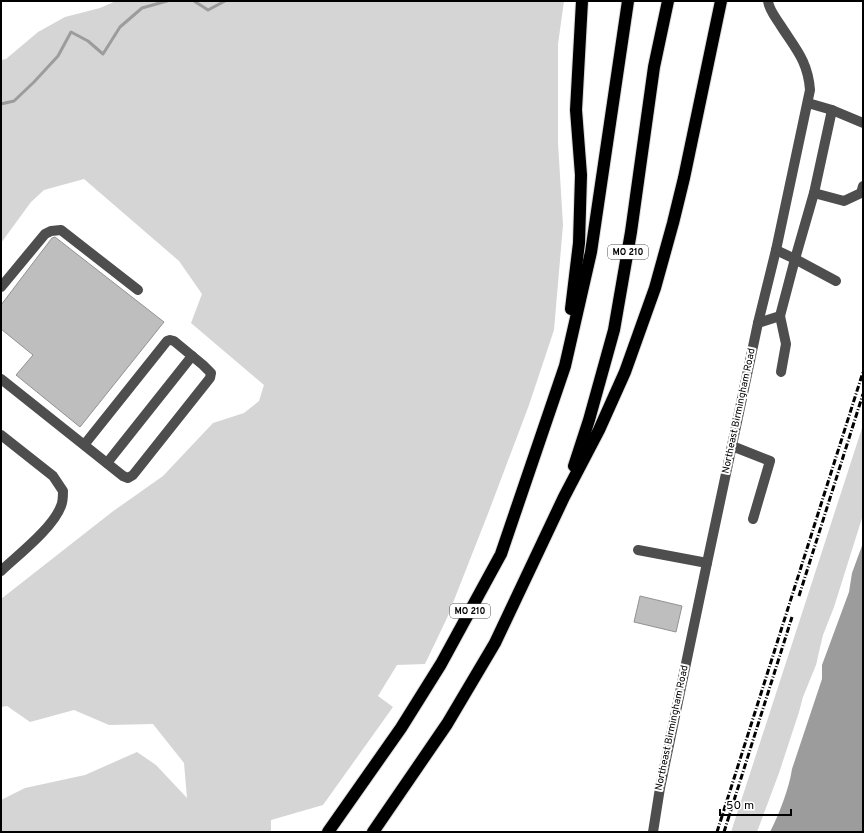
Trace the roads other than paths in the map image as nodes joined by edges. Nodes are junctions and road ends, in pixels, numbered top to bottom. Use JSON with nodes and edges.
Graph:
{"nodes":[{"id":1,"x":582,"y":1,"type":"edge"},
{"id":2,"x":628,"y":1,"type":"edge"},
{"id":3,"x":668,"y":1,"type":"edge"},
{"id":4,"x":721,"y":1,"type":"edge"},
{"id":5,"x":768,"y":1,"type":"edge"},
{"id":6,"x":808,"y":103,"type":"junction"},
{"id":7,"x":832,"y":110,"type":"junction"},
{"id":8,"x":863,"y":123,"type":"edge"},
{"id":9,"x":863,"y":186,"type":"edge"},
{"id":10,"x":814,"y":193,"type":"junction"},
{"id":11,"x":776,"y":250,"type":"junction"},
{"id":12,"x":795,"y":259,"type":"junction"},
{"id":13,"x":836,"y":281,"type":"dead end"},
{"id":14,"x":1,"y":287,"type":"edge"},
{"id":15,"x":138,"y":290,"type":"dead end"},
{"id":16,"x":780,"y":316,"type":"junction"},
{"id":17,"x":758,"y":323,"type":"junction"},
{"id":18,"x":192,"y":356,"type":"junction"},
{"id":19,"x":564,"y":366,"type":"junction"},
{"id":20,"x":781,"y":372,"type":"dead end"},
{"id":21,"x":1,"y":379,"type":"edge"},
{"id":22,"x":1,"y":435,"type":"edge"},
{"id":23,"x":84,"y":445,"type":"junction"},
{"id":24,"x":732,"y":446,"type":"junction"},
{"id":25,"x":107,"y":463,"type":"junction"},
{"id":26,"x":564,"y":497,"type":"junction"},
{"id":27,"x":753,"y":519,"type":"dead end"},
{"id":28,"x":638,"y":550,"type":"dead end"},
{"id":29,"x":707,"y":563,"type":"junction"},
{"id":30,"x":1,"y":571,"type":"edge"},
{"id":31,"x":328,"y":832,"type":"edge"},
{"id":32,"x":373,"y":832,"type":"edge"},
{"id":33,"x":653,"y":832,"type":"edge"}],
"edges":[{"from":1,"to":19,"type":"highway"},
{"from":2,"to":19,"type":"highway","number":"MO 210"},
{"from":3,"to":26,"type":"highway","number":"MO 210"},
{"from":4,"to":26,"type":"highway"},
{"from":5,"to":6,"type":"street","name":"Northeast Birmingham Road"},
{"from":6,"to":7,"type":"street"},
{"from":6,"to":11,"type":"street","name":"Northeast Birmingham Road"},
{"from":7,"to":8,"type":"street"},
{"from":7,"to":10,"type":"street"},
{"from":9,"to":10,"type":"street"},
{"from":10,"to":12,"type":"street"},
{"from":11,"to":12,"type":"street"},
{"from":11,"to":17,"type":"street","name":"Northeast Birmingham Road"},
{"from":12,"to":13,"type":"street"},
{"from":12,"to":16,"type":"street"},
{"from":14,"to":15,"type":"street"},
{"from":16,"to":17,"type":"street"},
{"from":16,"to":20,"type":"street"},
{"from":17,"to":24,"type":"street","name":"Northeast Birmingham Road"},
{"from":18,"to":23,"type":"street"},
{"from":18,"to":25,"type":"street"},
{"from":18,"to":25,"type":"street"},
{"from":19,"to":31,"type":"highway","number":"MO 210"},
{"from":21,"to":23,"type":"street"},
{"from":22,"to":30,"type":"street"},
{"from":23,"to":25,"type":"street"},
{"from":24,"to":27,"type":"street"},
{"from":24,"to":29,"type":"street","name":"Northeast Birmingham Road"},
{"from":26,"to":32,"type":"highway","number":"MO 210"},
{"from":28,"to":29,"type":"street"},
{"from":29,"to":33,"type":"street","name":"Northeast Birmingham Road"}]}
